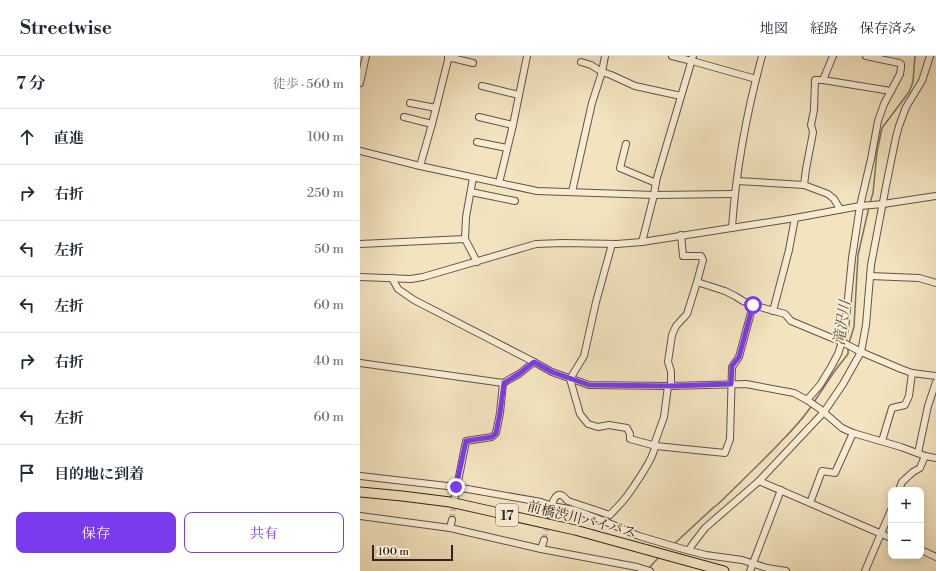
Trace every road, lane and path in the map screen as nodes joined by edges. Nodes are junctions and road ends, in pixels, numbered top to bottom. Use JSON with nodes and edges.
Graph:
{"nodes":[{"id":1,"x":366,"y":56,"type":"edge"},
{"id":2,"x":449,"y":56,"type":"edge"},
{"id":3,"x":527,"y":56,"type":"edge"},
{"id":4,"x":605,"y":56,"type":"edge"},
{"id":5,"x":672,"y":56,"type":"edge"},
{"id":6,"x":762,"y":56,"type":"edge"},
{"id":7,"x":833,"y":56,"type":"edge"},
{"id":8,"x":866,"y":56,"type":"edge"},
{"id":9,"x":930,"y":56,"type":"edge"},
{"id":10,"x":693,"y":58,"type":"edge"},
{"id":11,"x":581,"y":62,"type":"dead end"},
{"id":12,"x":473,"y":63,"type":"dead end"},
{"id":13,"x":602,"y":72,"type":"junction"},
{"id":14,"x":756,"y":79,"type":"junction"},
{"id":15,"x":823,"y":80,"type":"junction"},
{"id":16,"x":360,"y":83,"type":"edge"},
{"id":17,"x":482,"y":86,"type":"dead end"},
{"id":18,"x":891,"y":91,"type":"junction"},
{"id":19,"x":519,"y":95,"type":"junction"},
{"id":20,"x":681,"y":96,"type":"junction"},
{"id":21,"x":410,"y":103,"type":"dead end"},
{"id":22,"x":436,"y":108,"type":"junction"},
{"id":23,"x":404,"y":117,"type":"dead end"},
{"id":24,"x":479,"y":117,"type":"dead end"},
{"id":25,"x":432,"y":124,"type":"junction"},
{"id":26,"x":513,"y":125,"type":"junction"},
{"id":27,"x":476,"y":142,"type":"dead end"},
{"id":28,"x":626,"y":144,"type":"dead end"},
{"id":29,"x":507,"y":148,"type":"junction"},
{"id":30,"x":360,"y":151,"type":"edge"},
{"id":31,"x":420,"y":166,"type":"junction"},
{"id":32,"x":474,"y":178,"type":"junction"},
{"id":33,"x":737,"y":181,"type":"junction"},
{"id":34,"x":499,"y":183,"type":"junction"},
{"id":35,"x":656,"y":183,"type":"junction"},
{"id":36,"x":804,"y":185,"type":"junction"},
{"id":37,"x":471,"y":192,"type":"junction"},
{"id":38,"x":572,"y":192,"type":"junction"},
{"id":39,"x":734,"y":194,"type":"junction"},
{"id":40,"x":654,"y":195,"type":"junction"},
{"id":41,"x":936,"y":196,"type":"edge"},
{"id":42,"x":515,"y":201,"type":"dead end"},
{"id":43,"x":883,"y":204,"type":"junction"},
{"id":44,"x":860,"y":206,"type":"junction"},
{"id":45,"x":840,"y":209,"type":"junction"},
{"id":46,"x":795,"y":218,"type":"junction"},
{"id":47,"x":732,"y":227,"type":"junction"},
{"id":48,"x":681,"y":235,"type":"junction"},
{"id":49,"x":465,"y":238,"type":"junction"},
{"id":50,"x":642,"y":242,"type":"junction"},
{"id":51,"x":360,"y":244,"type":"edge"},
{"id":52,"x":612,"y":244,"type":"junction"},
{"id":53,"x":477,"y":262,"type":"junction"},
{"id":54,"x":870,"y":276,"type":"junction"},
{"id":55,"x":360,"y":278,"type":"edge"},
{"id":56,"x":392,"y":278,"type":"junction"},
{"id":57,"x":698,"y":282,"type":"junction"},
{"id":58,"x":936,"y":283,"type":"edge"},
{"id":59,"x":753,"y":305,"type":"junction"},
{"id":60,"x":773,"y":311,"type":"junction"},
{"id":61,"x":843,"y":343,"type":"junction"},
{"id":62,"x":861,"y":352,"type":"junction"},
{"id":63,"x":534,"y":362,"type":"junction"},
{"id":64,"x":360,"y":363,"type":"edge"},
{"id":65,"x":912,"y":373,"type":"junction"},
{"id":66,"x":936,"y":376,"type":"edge"},
{"id":67,"x":570,"y":379,"type":"junction"},
{"id":68,"x":936,"y":382,"type":"edge"},
{"id":69,"x":504,"y":383,"type":"junction"},
{"id":70,"x":731,"y":384,"type":"junction"},
{"id":71,"x":669,"y":386,"type":"junction"},
{"id":72,"x":809,"y":401,"type":"junction"},
{"id":73,"x":822,"y":410,"type":"junction"},
{"id":74,"x":853,"y":433,"type":"junction"},
{"id":75,"x":882,"y":441,"type":"junction"},
{"id":76,"x":656,"y":446,"type":"junction"},
{"id":77,"x":918,"y":452,"type":"junction"},
{"id":78,"x":924,"y":456,"type":"junction"},
{"id":79,"x":936,"y":458,"type":"edge"},
{"id":80,"x":360,"y":476,"type":"edge"},
{"id":81,"x":759,"y":481,"type":"junction"},
{"id":82,"x":456,"y":487,"type":"junction"},
{"id":83,"x":900,"y":487,"type":"edge"},
{"id":84,"x":781,"y":490,"type":"junction"},
{"id":85,"x":360,"y":492,"type":"edge"},
{"id":86,"x":455,"y":497,"type":"tunnel mouth"},
{"id":87,"x":810,"y":502,"type":"junction"},
{"id":88,"x":552,"y":506,"type":"junction"},
{"id":89,"x":550,"y":515,"type":"tunnel mouth"},
{"id":90,"x":360,"y":516,"type":"edge"},
{"id":91,"x":888,"y":517,"type":"edge"},
{"id":92,"x":452,"y":520,"type":"tunnel mouth"},
{"id":93,"x":450,"y":528,"type":"junction"},
{"id":94,"x":881,"y":534,"type":"junction"},
{"id":95,"x":888,"y":537,"type":"edge"},
{"id":96,"x":544,"y":540,"type":"tunnel mouth"},
{"id":97,"x":541,"y":549,"type":"junction"},
{"id":98,"x":686,"y":550,"type":"junction"},
{"id":99,"x":924,"y":551,"type":"edge"},
{"id":100,"x":936,"y":557,"type":"edge"},
{"id":101,"x":753,"y":563,"type":"junction"},
{"id":102,"x":650,"y":571,"type":"edge"},
{"id":103,"x":724,"y":571,"type":"edge"},
{"id":104,"x":750,"y":571,"type":"edge"},
{"id":105,"x":786,"y":571,"type":"edge"},
{"id":106,"x":865,"y":571,"type":"edge"}],
"edges":[{"from":1,"to":16,"type":"street"},
{"from":2,"to":12,"type":"street"},
{"from":2,"to":22,"type":"street"},
{"from":3,"to":19,"type":"street"},
{"from":4,"to":13,"type":"street"},
{"from":5,"to":10,"type":"street"},
{"from":6,"to":14,"type":"street"},
{"from":7,"to":15,"type":"street"},
{"from":8,"to":18,"type":"street"},
{"from":9,"to":43,"type":"street"},
{"from":10,"to":14,"type":"street"},
{"from":10,"to":20,"type":"street"},
{"from":11,"to":13,"type":"street"},
{"from":13,"to":20,"type":"street"},
{"from":13,"to":38,"type":"street"},
{"from":14,"to":33,"type":"street"},
{"from":15,"to":18,"type":"street"},
{"from":15,"to":36,"type":"street"},
{"from":17,"to":19,"type":"street"},
{"from":18,"to":44,"type":"street"},
{"from":19,"to":26,"type":"street"},
{"from":20,"to":35,"type":"street"},
{"from":21,"to":22,"type":"street"},
{"from":22,"to":25,"type":"street"},
{"from":23,"to":25,"type":"street"},
{"from":24,"to":26,"type":"street"},
{"from":25,"to":31,"type":"street"},
{"from":26,"to":29,"type":"street"},
{"from":27,"to":29,"type":"street"},
{"from":28,"to":35,"type":"street"},
{"from":29,"to":34,"type":"street"},
{"from":30,"to":31,"type":"street"},
{"from":31,"to":32,"type":"street"},
{"from":32,"to":34,"type":"street"},
{"from":32,"to":37,"type":"street"},
{"from":33,"to":36,"type":"street"},
{"from":33,"to":39,"type":"street"},
{"from":34,"to":38,"type":"street"},
{"from":35,"to":40,"type":"street"},
{"from":36,"to":45,"type":"street"},
{"from":37,"to":42,"type":"street"},
{"from":37,"to":49,"type":"street"},
{"from":38,"to":40,"type":"street"},
{"from":39,"to":40,"type":"street"},
{"from":39,"to":47,"type":"street"},
{"from":40,"to":50,"type":"street"},
{"from":41,"to":43,"type":"street"},
{"from":43,"to":44,"type":"street"},
{"from":43,"to":54,"type":"street"},
{"from":44,"to":45,"type":"street"},
{"from":44,"to":61,"type":"street"},
{"from":45,"to":46,"type":"street"},
{"from":46,"to":47,"type":"street"},
{"from":46,"to":60,"type":"street"},
{"from":47,"to":48,"type":"street"},
{"from":48,"to":50,"type":"street"},
{"from":48,"to":57,"type":"street"},
{"from":49,"to":51,"type":"street"},
{"from":49,"to":53,"type":"street"},
{"from":50,"to":52,"type":"street"},
{"from":52,"to":53,"type":"street"},
{"from":52,"to":67,"type":"street"},
{"from":53,"to":56,"type":"street"},
{"from":54,"to":58,"type":"street"},
{"from":54,"to":62,"type":"street"},
{"from":55,"to":56,"type":"street"},
{"from":56,"to":63,"type":"street"},
{"from":57,"to":59,"type":"street"},
{"from":57,"to":71,"type":"street"},
{"from":59,"to":60,"type":"street"},
{"from":59,"to":70,"type":"street"},
{"from":60,"to":61,"type":"street"},
{"from":61,"to":62,"type":"street"},
{"from":61,"to":72,"type":"street"},
{"from":62,"to":65,"type":"street"},
{"from":62,"to":73,"type":"street"},
{"from":63,"to":67,"type":"street"},
{"from":63,"to":69,"type":"street"},
{"from":64,"to":69,"type":"street"},
{"from":65,"to":66,"type":"street"},
{"from":65,"to":75,"type":"street"},
{"from":67,"to":71,"type":"street"},
{"from":67,"to":76,"type":"street"},
{"from":68,"to":77,"type":"street"},
{"from":69,"to":82,"type":"street"},
{"from":70,"to":71,"type":"street"},
{"from":70,"to":72,"type":"street"},
{"from":70,"to":76,"type":"street"},
{"from":71,"to":76,"type":"street"},
{"from":72,"to":73,"type":"street"},
{"from":73,"to":74,"type":"street"},
{"from":73,"to":81,"type":"street"},
{"from":74,"to":75,"type":"street"},
{"from":74,"to":87,"type":"street"},
{"from":75,"to":77,"type":"street"},
{"from":76,"to":88,"type":"street"},
{"from":77,"to":78,"type":"street"},
{"from":78,"to":79,"type":"street"},
{"from":78,"to":83,"type":"street"},
{"from":80,"to":82,"type":"street"},
{"from":81,"to":84,"type":"street"},
{"from":81,"to":98,"type":"street"},
{"from":82,"to":86,"type":"street"},
{"from":82,"to":88,"type":"street"},
{"from":84,"to":87,"type":"street"},
{"from":84,"to":101,"type":"street"},
{"from":85,"to":103,"type":"highway","name":"前橋渋川バイパス","number":"17"},
{"from":87,"to":94,"type":"street"},
{"from":88,"to":89,"type":"street"},
{"from":88,"to":98,"type":"street"},
{"from":90,"to":93,"type":"street"},
{"from":91,"to":94,"type":"street"},
{"from":92,"to":93,"type":"street"},
{"from":93,"to":97,"type":"street"},
{"from":94,"to":95,"type":"street"},
{"from":94,"to":106,"type":"street"},
{"from":96,"to":97,"type":"street"},
{"from":97,"to":102,"type":"street"},
{"from":98,"to":101,"type":"street"},
{"from":99,"to":100,"type":"street"},
{"from":101,"to":104,"type":"street"},
{"from":101,"to":105,"type":"street"}]}
